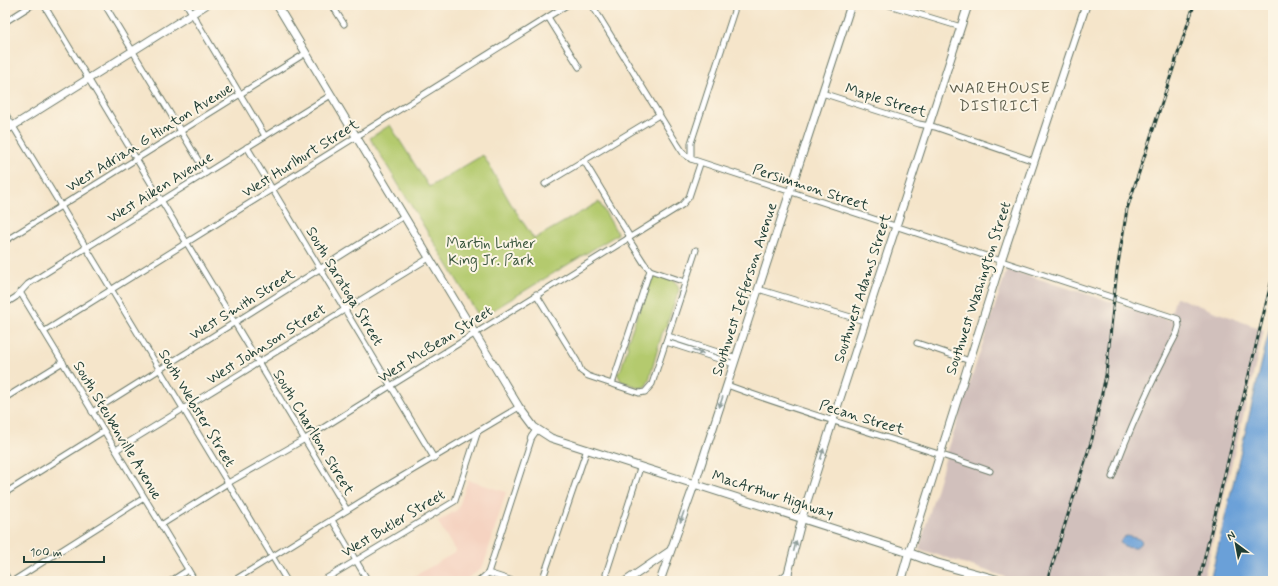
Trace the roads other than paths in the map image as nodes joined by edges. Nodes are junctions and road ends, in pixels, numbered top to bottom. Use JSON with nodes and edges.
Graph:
{"nodes":[{"id":1,"x":32,"y":5,"type":"edge"},
{"id":2,"x":44,"y":5,"type":"edge"},
{"id":3,"x":105,"y":5,"type":"edge"},
{"id":4,"x":186,"y":5,"type":"edge"},
{"id":5,"x":206,"y":5,"type":"edge"},
{"id":6,"x":277,"y":5,"type":"edge"},
{"id":7,"x":332,"y":5,"type":"edge"},
{"id":8,"x":567,"y":5,"type":"edge"},
{"id":9,"x":592,"y":5,"type":"edge"},
{"id":10,"x":736,"y":5,"type":"edge"},
{"id":11,"x":851,"y":5,"type":"edge"},
{"id":12,"x":890,"y":5,"type":"edge"},
{"id":13,"x":968,"y":5,"type":"edge"},
{"id":14,"x":1086,"y":5,"type":"edge"},
{"id":15,"x":192,"y":14,"type":"junction"},
{"id":16,"x":548,"y":17,"type":"junction"},
{"id":17,"x":5,"y":22,"type":"edge"},
{"id":18,"x":344,"y":24,"type":"dead end"},
{"id":19,"x":961,"y":27,"type":"junction"},
{"id":20,"x":133,"y":52,"type":"junction"},
{"id":21,"x":306,"y":53,"type":"junction"},
{"id":22,"x":579,"y":67,"type":"dead end"},
{"id":23,"x":90,"y":79,"type":"junction"},
{"id":24,"x":822,"y":93,"type":"junction"},
{"id":25,"x":239,"y":94,"type":"junction"},
{"id":26,"x":331,"y":95,"type":"junction"},
{"id":27,"x":5,"y":113,"type":"edge"},
{"id":28,"x":659,"y":115,"type":"junction"},
{"id":29,"x":13,"y":126,"type":"junction"},
{"id":30,"x":928,"y":126,"type":"junction"},
{"id":31,"x":5,"y":131,"type":"edge"},
{"id":32,"x":180,"y":131,"type":"junction"},
{"id":33,"x":265,"y":136,"type":"junction"},
{"id":34,"x":356,"y":137,"type":"junction"},
{"id":35,"x":247,"y":147,"type":"junction"},
{"id":36,"x":137,"y":159,"type":"junction"},
{"id":37,"x":691,"y":159,"type":"junction"},
{"id":38,"x":584,"y":161,"type":"junction"},
{"id":39,"x":1034,"y":161,"type":"junction"},
{"id":40,"x":700,"y":164,"type":"junction"},
{"id":41,"x":206,"y":173,"type":"junction"},
{"id":42,"x":545,"y":184,"type":"dead end"},
{"id":43,"x":273,"y":189,"type":"junction"},
{"id":44,"x":790,"y":192,"type":"junction"},
{"id":45,"x":162,"y":201,"type":"junction"},
{"id":46,"x":62,"y":206,"type":"junction"},
{"id":47,"x":404,"y":216,"type":"junction"},
{"id":48,"x":895,"y":226,"type":"junction"},
{"id":49,"x":629,"y":237,"type":"junction"},
{"id":50,"x":5,"y":241,"type":"edge"},
{"id":51,"x":187,"y":242,"type":"junction"},
{"id":52,"x":87,"y":247,"type":"junction"},
{"id":53,"x":696,"y":250,"type":"dead end"},
{"id":54,"x":429,"y":258,"type":"junction"},
{"id":55,"x":1001,"y":261,"type":"junction"},
{"id":56,"x":321,"y":270,"type":"junction"},
{"id":57,"x":650,"y":270,"type":"junction"},
{"id":58,"x":685,"y":282,"type":"junction"},
{"id":59,"x":112,"y":289,"type":"junction"},
{"id":60,"x":758,"y":289,"type":"junction"},
{"id":61,"x":20,"y":292,"type":"junction"},
{"id":62,"x":536,"y":294,"type":"junction"},
{"id":63,"x":5,"y":304,"type":"edge"},
{"id":64,"x":345,"y":309,"type":"junction"},
{"id":65,"x":864,"y":321,"type":"junction"},
{"id":66,"x":234,"y":323,"type":"junction"},
{"id":67,"x":45,"y":331,"type":"junction"},
{"id":68,"x":475,"y":333,"type":"junction"},
{"id":69,"x":668,"y":336,"type":"junction"},
{"id":70,"x":666,"y":342,"type":"junction"},
{"id":71,"x":917,"y":343,"type":"dead end"},
{"id":72,"x":735,"y":361,"type":"junction"},
{"id":73,"x":970,"y":361,"type":"junction"},
{"id":74,"x":63,"y":362,"type":"junction"},
{"id":75,"x":258,"y":363,"type":"junction"},
{"id":76,"x":160,"y":369,"type":"junction"},
{"id":77,"x":612,"y":384,"type":"junction"},
{"id":78,"x":391,"y":385,"type":"junction"},
{"id":79,"x":727,"y":385,"type":"junction"},
{"id":80,"x":5,"y":398,"type":"edge"},
{"id":81,"x":519,"y":407,"type":"junction"},
{"id":82,"x":183,"y":409,"type":"junction"},
{"id":83,"x":92,"y":412,"type":"junction"},
{"id":84,"x":832,"y":420,"type":"junction"},
{"id":85,"x":537,"y":430,"type":"junction"},
{"id":86,"x":104,"y":431,"type":"junction"},
{"id":87,"x":478,"y":431,"type":"junction"},
{"id":88,"x":305,"y":439,"type":"junction"},
{"id":89,"x":587,"y":449,"type":"junction"},
{"id":90,"x":116,"y":450,"type":"junction"},
{"id":91,"x":939,"y":454,"type":"junction"},
{"id":92,"x":434,"y":458,"type":"junction"},
{"id":93,"x":640,"y":468,"type":"junction"},
{"id":94,"x":990,"y":471,"type":"dead end"},
{"id":95,"x":1112,"y":477,"type":"dead end"},
{"id":96,"x":694,"y":483,"type":"junction"},
{"id":97,"x":228,"y":484,"type":"junction"},
{"id":98,"x":5,"y":493,"type":"edge"},
{"id":99,"x":144,"y":498,"type":"junction"},
{"id":100,"x":347,"y":510,"type":"junction"},
{"id":101,"x":802,"y":518,"type":"junction"},
{"id":102,"x":332,"y":520,"type":"junction"},
{"id":103,"x":161,"y":526,"type":"junction"},
{"id":104,"x":670,"y":551,"type":"junction"},
{"id":105,"x":909,"y":553,"type":"junction"},
{"id":106,"x":272,"y":556,"type":"junction"},
{"id":107,"x":355,"y":560,"type":"junction"},
{"id":108,"x":188,"y":570,"type":"junction"},
{"id":109,"x":488,"y":573,"type":"junction"},
{"id":110,"x":5,"y":574,"type":"edge"},
{"id":111,"x":787,"y":578,"type":"edge"},
{"id":112,"x":9,"y":581,"type":"edge"},
{"id":113,"x":13,"y":581,"type":"edge"},
{"id":114,"x":171,"y":581,"type":"edge"},
{"id":115,"x":194,"y":581,"type":"edge"},
{"id":116,"x":233,"y":581,"type":"edge"},
{"id":117,"x":287,"y":581,"type":"edge"},
{"id":118,"x":322,"y":581,"type":"edge"},
{"id":119,"x":368,"y":581,"type":"edge"},
{"id":120,"x":479,"y":581,"type":"edge"},
{"id":121,"x":513,"y":581,"type":"edge"},
{"id":122,"x":542,"y":581,"type":"edge"},
{"id":123,"x":610,"y":581,"type":"edge"},
{"id":124,"x":626,"y":581,"type":"edge"},
{"id":125,"x":660,"y":581,"type":"edge"},
{"id":126,"x":779,"y":581,"type":"edge"},
{"id":127,"x":901,"y":581,"type":"edge"},
{"id":128,"x":1001,"y":581,"type":"edge"}],
"edges":[{"from":1,"to":17,"type":"street"},
{"from":2,"to":23,"type":"street","name":"South Charlton Street"},
{"from":3,"to":20,"type":"street"},
{"from":4,"to":15,"type":"street"},
{"from":5,"to":15,"type":"main road"},
{"from":6,"to":21,"type":"main road"},
{"from":7,"to":18,"type":"street"},
{"from":8,"to":16,"type":"street","name":"West Hurlburt Street"},
{"from":9,"to":28,"type":"street","name":"Persimmon Street"},
{"from":10,"to":37,"type":"street"},
{"from":11,"to":24,"type":"main road","name":"Southwest Jefferson Avenue"},
{"from":12,"to":19,"type":"street"},
{"from":13,"to":19,"type":"main road","name":"Southwest Adams Street"},
{"from":14,"to":39,"type":"main road","name":"Southwest Washington Street"},
{"from":15,"to":20,"type":"main road"},
{"from":15,"to":25,"type":"street"},
{"from":16,"to":22,"type":"street"},
{"from":16,"to":34,"type":"street","name":"West Hurlburt Street"},
{"from":19,"to":30,"type":"main road","name":"Southwest Adams Street"},
{"from":20,"to":23,"type":"main road"},
{"from":20,"to":32,"type":"street"},
{"from":21,"to":25,"type":"street","name":"West Adrian G Hinton Avenue"},
{"from":21,"to":26,"type":"main road"},
{"from":23,"to":29,"type":"main road"},
{"from":23,"to":36,"type":"street","name":"South Charlton Street"},
{"from":24,"to":30,"type":"street","name":"Maple Street"},
{"from":24,"to":44,"type":"main road","name":"Southwest Jefferson Avenue"},
{"from":25,"to":32,"type":"street","name":"West Adrian G Hinton Avenue"},
{"from":25,"to":33,"type":"street"},
{"from":26,"to":33,"type":"street","name":"West Aiken Avenue"},
{"from":26,"to":34,"type":"main road"},
{"from":27,"to":29,"type":"street","name":"South Webster Street"},
{"from":28,"to":37,"type":"street","name":"Persimmon Street"},
{"from":28,"to":38,"type":"street"},
{"from":29,"to":31,"type":"main road"},
{"from":29,"to":46,"type":"street","name":"South Webster Street"},
{"from":30,"to":39,"type":"street","name":"Maple Street"},
{"from":30,"to":48,"type":"main road","name":"Southwest Adams Street"},
{"from":32,"to":36,"type":"street","name":"West Adrian G Hinton Avenue"},
{"from":32,"to":41,"type":"street"},
{"from":33,"to":35,"type":"street","name":"West Aiken Avenue"},
{"from":34,"to":43,"type":"street","name":"West Hurlburt Street"},
{"from":34,"to":47,"type":"main road"},
{"from":35,"to":41,"type":"street","name":"West Aiken Avenue"},
{"from":35,"to":43,"type":"street","name":"South Saratoga Street"},
{"from":36,"to":45,"type":"street","name":"South Charlton Street"},
{"from":36,"to":46,"type":"street","name":"West Adrian G Hinton Avenue"},
{"from":37,"to":40,"type":"street","name":"Persimmon Street"},
{"from":38,"to":42,"type":"street"},
{"from":38,"to":49,"type":"street"},
{"from":39,"to":55,"type":"main road","name":"Southwest Washington Street"},
{"from":40,"to":44,"type":"street","name":"Persimmon Street"},
{"from":40,"to":49,"type":"street","name":"West McBean Street"},
{"from":41,"to":45,"type":"street","name":"West Aiken Avenue"},
{"from":43,"to":51,"type":"street","name":"West Hurlburt Street"},
{"from":43,"to":56,"type":"street","name":"South Saratoga Street"},
{"from":44,"to":48,"type":"street","name":"Persimmon Street"},
{"from":44,"to":60,"type":"main road","name":"Southwest Jefferson Avenue"},
{"from":45,"to":51,"type":"street","name":"South Charlton Street"},
{"from":45,"to":52,"type":"street","name":"West Aiken Avenue"},
{"from":46,"to":50,"type":"street","name":"West Adrian G Hinton Avenue"},
{"from":46,"to":52,"type":"street","name":"South Webster Street"},
{"from":47,"to":54,"type":"main road"},
{"from":47,"to":56,"type":"street","name":"West Smith Street"},
{"from":48,"to":55,"type":"street","name":"Persimmon Street"},
{"from":48,"to":65,"type":"main road","name":"Southwest Adams Street"},
{"from":49,"to":57,"type":"street"},
{"from":49,"to":62,"type":"street","name":"West McBean Street"},
{"from":51,"to":59,"type":"street","name":"West Hurlburt Street"},
{"from":51,"to":66,"type":"street","name":"South Charlton Street"},
{"from":52,"to":59,"type":"street","name":"South Webster Street"},
{"from":52,"to":61,"type":"street","name":"West Aiken Avenue"},
{"from":53,"to":58,"type":"street"},
{"from":54,"to":64,"type":"street","name":"West Johnson Street"},
{"from":54,"to":68,"type":"main road"},
{"from":55,"to":73,"type":"main road","name":"Southwest Washington Street"},
{"from":55,"to":95,"type":"street","name":"Persimmon Street"},
{"from":56,"to":64,"type":"street","name":"South Saratoga Street"},
{"from":56,"to":66,"type":"street","name":"West Smith Street"},
{"from":57,"to":58,"type":"street"},
{"from":57,"to":77,"type":"street"},
{"from":58,"to":69,"type":"street"},
{"from":59,"to":67,"type":"street","name":"West Hurlburt Street"},
{"from":59,"to":76,"type":"street","name":"South Webster Street"},
{"from":60,"to":65,"type":"street"},
{"from":60,"to":72,"type":"main road","name":"Southwest Jefferson Avenue"},
{"from":61,"to":63,"type":"street","name":"West Aiken Avenue"},
{"from":61,"to":67,"type":"street","name":"South Steubenville Avenue"},
{"from":62,"to":68,"type":"street","name":"West McBean Street"},
{"from":62,"to":77,"type":"street"},
{"from":64,"to":75,"type":"street","name":"West Johnson Street"},
{"from":64,"to":78,"type":"street","name":"South Saratoga Street"},
{"from":65,"to":84,"type":"main road","name":"Southwest Adams Street"},
{"from":66,"to":75,"type":"street","name":"South Charlton Street"},
{"from":66,"to":76,"type":"street","name":"West Smith Street"},
{"from":67,"to":74,"type":"street","name":"South Steubenville Avenue"},
{"from":68,"to":78,"type":"street","name":"West McBean Street"},
{"from":68,"to":81,"type":"main road"},
{"from":69,"to":70,"type":"street"},
{"from":69,"to":72,"type":"street"},
{"from":70,"to":72,"type":"street","one_way":true},
{"from":70,"to":77,"type":"street"},
{"from":71,"to":73,"type":"street"},
{"from":72,"to":79,"type":"main road","name":"Southwest Jefferson Avenue"},
{"from":73,"to":91,"type":"main road","name":"Southwest Washington Street"},
{"from":74,"to":80,"type":"street"},
{"from":74,"to":83,"type":"street","name":"South Steubenville Avenue"},
{"from":75,"to":82,"type":"street","name":"West Johnson Street"},
{"from":75,"to":88,"type":"street","name":"South Charlton Street"},
{"from":76,"to":82,"type":"street","name":"South Webster Street"},
{"from":76,"to":83,"type":"street","name":"West Smith Street"},
{"from":78,"to":88,"type":"street","name":"West McBean Street"},
{"from":78,"to":92,"type":"street","name":"South Saratoga Street"},
{"from":79,"to":84,"type":"street","name":"Pecan Street"},
{"from":79,"to":96,"type":"main road","name":"Southwest Jefferson Avenue","one_way":true},
{"from":81,"to":85,"type":"main road"},
{"from":81,"to":87,"type":"street"},
{"from":82,"to":90,"type":"street","name":"West Johnson Street"},
{"from":82,"to":97,"type":"street","name":"South Webster Street"},
{"from":83,"to":86,"type":"street","name":"South Steubenville Avenue"},
{"from":84,"to":91,"type":"street","name":"Pecan Street"},
{"from":101,"to":84,"type":"main road","name":"Southwest Adams Street","one_way":true},
{"from":85,"to":89,"type":"main road","name":"MacArthur Highway"},
{"from":85,"to":109,"type":"street"},
{"from":86,"to":90,"type":"street","name":"South Steubenville Avenue"},
{"from":86,"to":98,"type":"street"},
{"from":87,"to":92,"type":"street"},
{"from":87,"to":107,"type":"street","name":"West Butler Street"},
{"from":88,"to":97,"type":"street","name":"West McBean Street"},
{"from":88,"to":100,"type":"street","name":"South Charlton Street"},
{"from":89,"to":93,"type":"main road","name":"MacArthur Highway"},
{"from":89,"to":122,"type":"street"},
{"from":90,"to":99,"type":"street","name":"South Steubenville Avenue"},
{"from":91,"to":94,"type":"street","name":"Pecan Street"},
{"from":91,"to":105,"type":"main road","name":"Southwest Washington Street"},
{"from":92,"to":100,"type":"street"},
{"from":93,"to":96,"type":"main road","name":"MacArthur Highway"},
{"from":93,"to":123,"type":"street"},
{"from":96,"to":101,"type":"main road","name":"MacArthur Highway"},
{"from":96,"to":104,"type":"main road","name":"Southwest Jefferson Avenue","one_way":true},
{"from":97,"to":103,"type":"street","name":"West McBean Street"},
{"from":97,"to":106,"type":"street","name":"South Webster Street"},
{"from":99,"to":103,"type":"street","name":"South Steubenville Avenue"},
{"from":99,"to":113,"type":"street"},
{"from":100,"to":102,"type":"street"},
{"from":101,"to":105,"type":"main road","name":"MacArthur Highway"},
{"from":111,"to":101,"type":"main road","name":"Southwest Adams Street","one_way":true},
{"from":102,"to":106,"type":"street"},
{"from":102,"to":107,"type":"street"},
{"from":103,"to":108,"type":"street","name":"South Steubenville Avenue"},
{"from":104,"to":124,"type":"main road"},
{"from":104,"to":125,"type":"main road","name":"Southwest Jefferson Avenue"},
{"from":105,"to":127,"type":"main road","name":"Southwest Washington Street"},
{"from":105,"to":128,"type":"main road","name":"MacArthur Highway"},
{"from":106,"to":116,"type":"street"},
{"from":106,"to":117,"type":"street","name":"South Webster Street"},
{"from":107,"to":118,"type":"street","name":"West Butler Street"},
{"from":107,"to":119,"type":"street"},
{"from":108,"to":114,"type":"street"},
{"from":108,"to":115,"type":"street","name":"South Steubenville Avenue"},
{"from":109,"to":120,"type":"street"},
{"from":109,"to":121,"type":"street"},
{"from":110,"to":112,"type":"street"},
{"from":111,"to":126,"type":"main road"}]}
